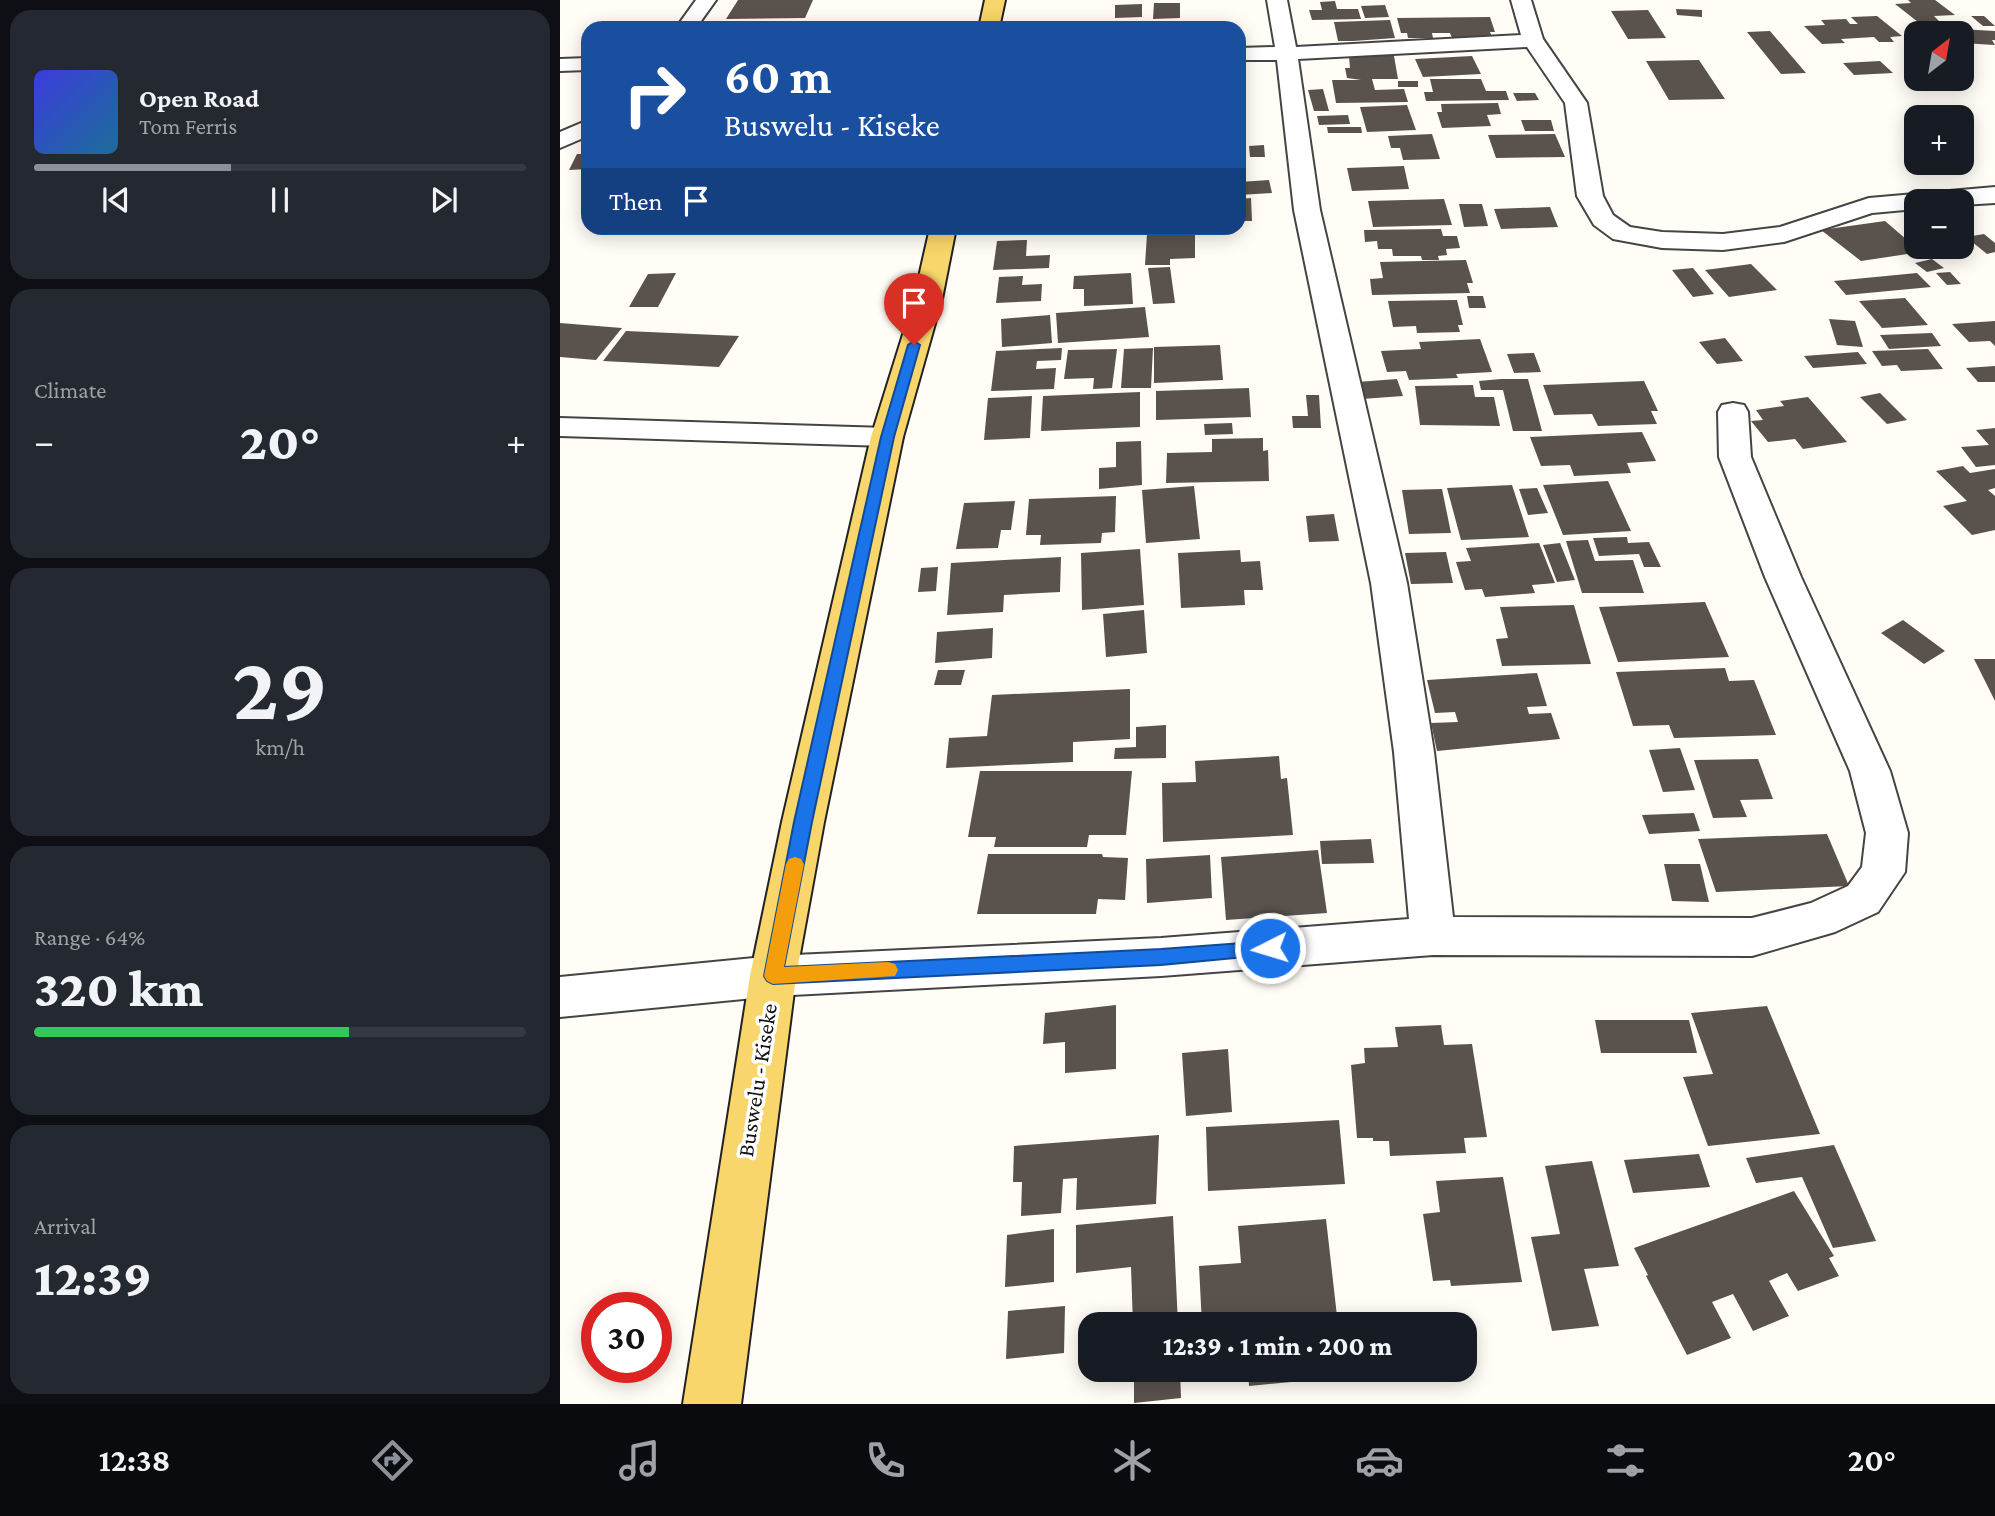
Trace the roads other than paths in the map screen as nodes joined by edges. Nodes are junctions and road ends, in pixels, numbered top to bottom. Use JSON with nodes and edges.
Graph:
{"nodes":[{"id":1,"x":706,"y":0,"type":"edge"},
{"id":2,"x":995,"y":0,"type":"edge"},
{"id":3,"x":1277,"y":0,"type":"edge"},
{"id":4,"x":1521,"y":0,"type":"edge"},
{"id":5,"x":691,"y":21,"type":"edge"},
{"id":6,"x":990,"y":21,"type":"edge"},
{"id":7,"x":1533,"y":40,"type":"junction"},
{"id":8,"x":1246,"y":54,"type":"edge"},
{"id":9,"x":1287,"y":54,"type":"junction"},
{"id":10,"x":581,"y":64,"type":"edge"},
{"id":11,"x":560,"y":65,"type":"edge"},
{"id":12,"x":581,"y":130,"type":"edge"},
{"id":13,"x":560,"y":141,"type":"edge"},
{"id":14,"x":1995,"y":195,"type":"edge"},
{"id":15,"x":942,"y":235,"type":"edge"},
{"id":16,"x":1733,"y":412,"type":"dead end"},
{"id":17,"x":560,"y":427,"type":"edge"},
{"id":18,"x":887,"y":437,"type":"junction"},
{"id":19,"x":1433,"y":936,"type":"junction"},
{"id":20,"x":773,"y":976,"type":"junction"},
{"id":21,"x":560,"y":997,"type":"edge"},
{"id":22,"x":712,"y":1404,"type":"edge"}],
"edges":[{"from":1,"to":5,"type":"street"},
{"from":2,"to":6,"type":"main road"},
{"from":3,"to":9,"type":"street"},
{"from":4,"to":7,"type":"street"},
{"from":7,"to":9,"type":"street"},
{"from":7,"to":14,"type":"street"},
{"from":8,"to":9,"type":"street"},
{"from":9,"to":19,"type":"street"},
{"from":10,"to":11,"type":"street"},
{"from":12,"to":13,"type":"street"},
{"from":15,"to":18,"type":"main road","name":"Buswelu - Kiseke"},
{"from":16,"to":19,"type":"street"},
{"from":17,"to":18,"type":"street"},
{"from":18,"to":20,"type":"main road","name":"Buswelu - Kiseke"},
{"from":19,"to":20,"type":"street"},
{"from":20,"to":21,"type":"street"},
{"from":20,"to":22,"type":"main road","name":"Buswelu - Kiseke"}]}
